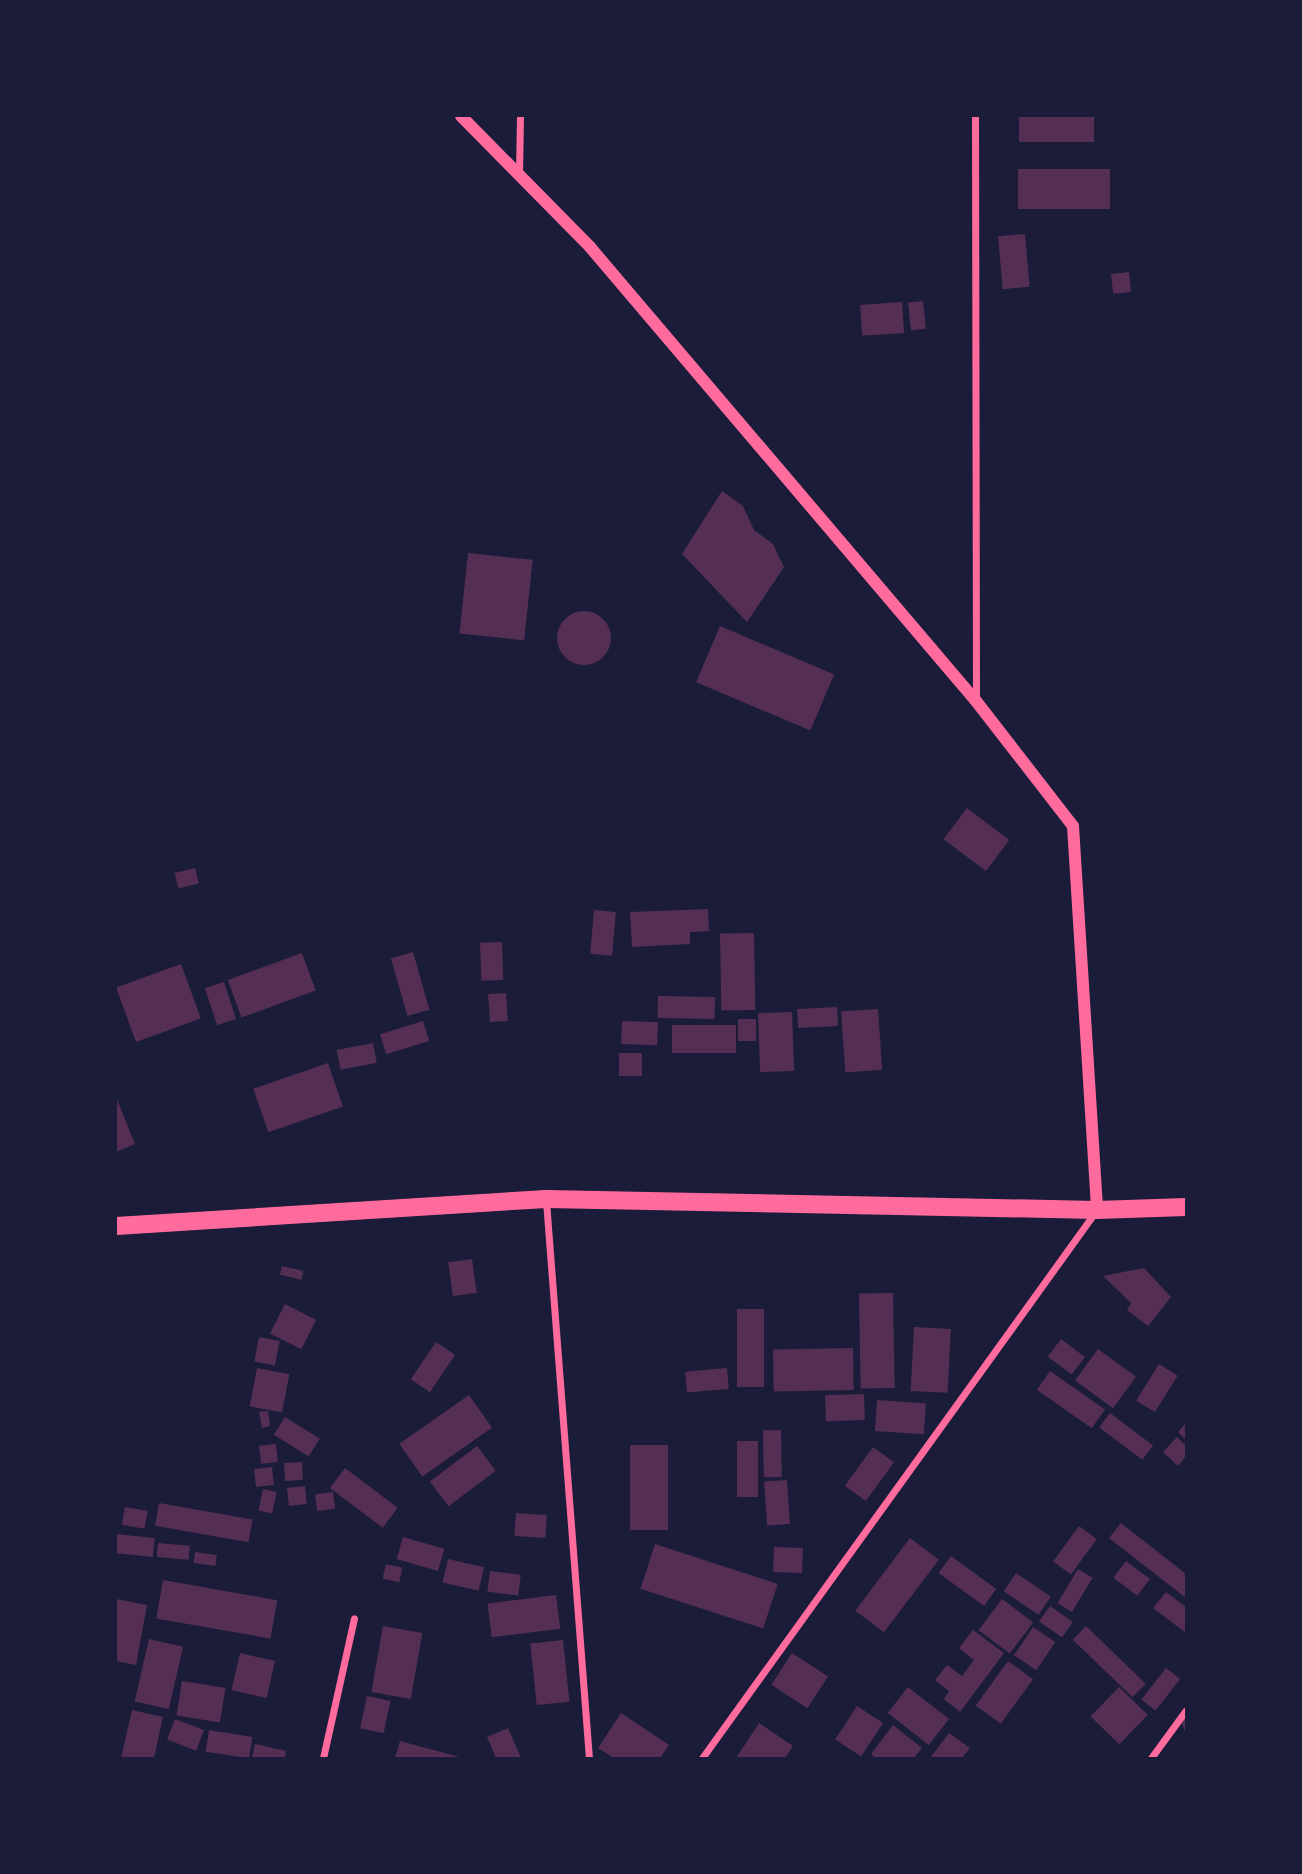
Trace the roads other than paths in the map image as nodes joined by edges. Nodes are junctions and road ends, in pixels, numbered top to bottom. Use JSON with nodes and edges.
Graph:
{"nodes":[{"id":1,"x":461,"y":116,"type":"edge"},
{"id":2,"x":520,"y":116,"type":"edge"},
{"id":3,"x":975,"y":116,"type":"edge"},
{"id":4,"x":519,"y":175,"type":"junction"},
{"id":5,"x":976,"y":701,"type":"junction"},
{"id":6,"x":546,"y":1199,"type":"junction"},
{"id":7,"x":1186,"y":1207,"type":"edge"},
{"id":8,"x":1097,"y":1210,"type":"junction"},
{"id":9,"x":116,"y":1226,"type":"edge"},
{"id":10,"x":354,"y":1618,"type":"dead end"},
{"id":11,"x":1186,"y":1710,"type":"edge"},
{"id":12,"x":323,"y":1759,"type":"edge"},
{"id":13,"x":589,"y":1759,"type":"edge"},
{"id":14,"x":702,"y":1759,"type":"edge"},
{"id":15,"x":1151,"y":1759,"type":"edge"}],
"edges":[{"from":1,"to":4,"type":"street"},
{"from":2,"to":4,"type":"street"},
{"from":3,"to":5,"type":"street"},
{"from":4,"to":5,"type":"street"},
{"from":5,"to":8,"type":"street"},
{"from":6,"to":8,"type":"main road"},
{"from":6,"to":9,"type":"main road"},
{"from":6,"to":13,"type":"street"},
{"from":7,"to":8,"type":"main road"},
{"from":8,"to":14,"type":"street"},
{"from":10,"to":12,"type":"street"},
{"from":11,"to":15,"type":"street"}]}
